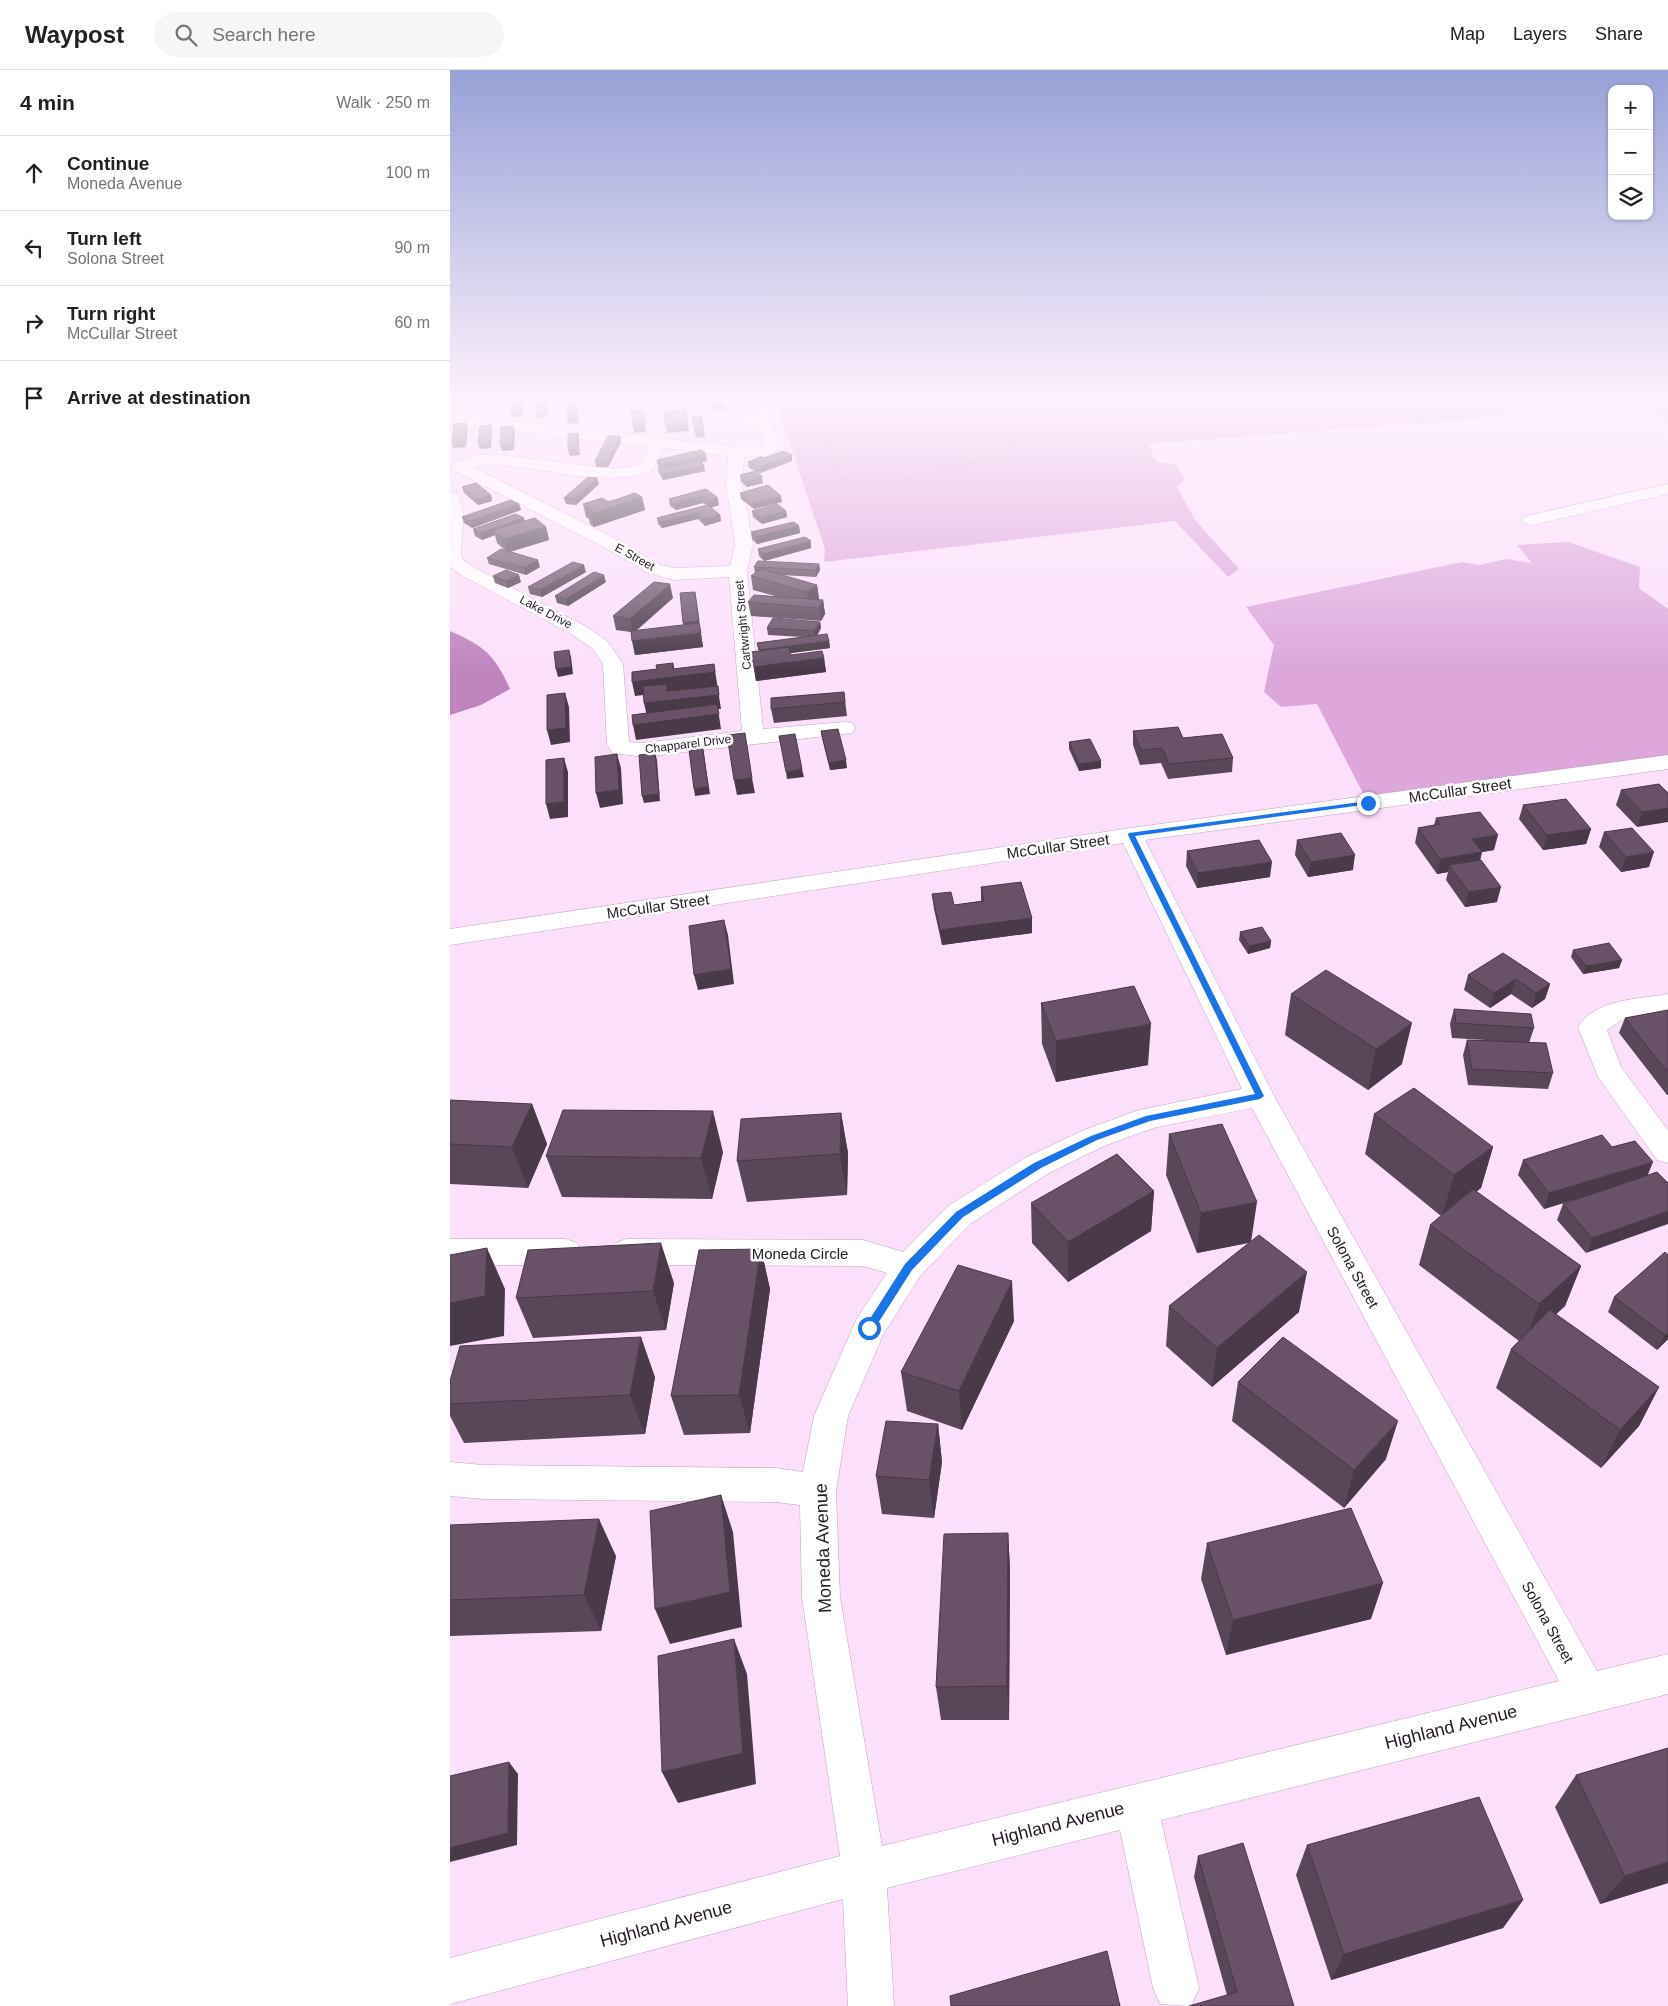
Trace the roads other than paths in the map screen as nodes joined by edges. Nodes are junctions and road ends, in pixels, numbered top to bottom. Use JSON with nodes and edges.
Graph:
{"nodes":[{"id":1,"x":499,"y":489,"type":"edge"},
{"id":2,"x":735,"y":489,"type":"edge"},
{"id":3,"x":1666,"y":489,"type":"edge"},
{"id":4,"x":450,"y":497,"type":"edge"},
{"id":5,"x":1532,"y":520,"type":"dead end"},
{"id":6,"x":738,"y":571,"type":"junction"},
{"id":7,"x":844,"y":728,"type":"dead end"},
{"id":8,"x":753,"y":736,"type":"junction"},
{"id":9,"x":621,"y":748,"type":"joint"},
{"id":10,"x":1668,"y":762,"type":"edge"},
{"id":11,"x":1131,"y":835,"type":"junction"},
{"id":12,"x":450,"y":937,"type":"edge"},
{"id":13,"x":1668,"y":1003,"type":"edge"},
{"id":14,"x":1260,"y":1096,"type":"junction"},
{"id":15,"x":1668,"y":1152,"type":"edge"},
{"id":16,"x":450,"y":1252,"type":"edge"},
{"id":17,"x":909,"y":1267,"type":"junction"},
{"id":18,"x":450,"y":1479,"type":"edge"},
{"id":19,"x":818,"y":1491,"type":"junction"},
{"id":20,"x":1668,"y":1674,"type":"edge"},
{"id":21,"x":1587,"y":1693,"type":"junction"},
{"id":22,"x":1136,"y":1805,"type":"junction"},
{"id":23,"x":864,"y":1872,"type":"junction"},
{"id":24,"x":450,"y":1981,"type":"edge"},
{"id":25,"x":1176,"y":1988,"type":"dead end"},
{"id":26,"x":871,"y":2006,"type":"edge"}],
"edges":[{"from":1,"to":6,"type":"street","name":"E Street"},
{"from":2,"to":6,"type":"street","name":"Cartwright Street"},
{"from":3,"to":5,"type":"street"},
{"from":4,"to":9,"type":"street","name":"Lake Drive"},
{"from":6,"to":8,"type":"street","name":"Cartwright Street"},
{"from":7,"to":8,"type":"street","name":"Chapparel Drive"},
{"from":8,"to":9,"type":"street","name":"Chapparel Drive"},
{"from":10,"to":11,"type":"street","name":"McCullar Street"},
{"from":11,"to":12,"type":"street","name":"McCullar Street"},
{"from":11,"to":14,"type":"street","name":"Solona Street"},
{"from":13,"to":15,"type":"street"},
{"from":14,"to":17,"type":"street","name":"Moneda Avenue"},
{"from":14,"to":21,"type":"street","name":"Solona Street"},
{"from":16,"to":17,"type":"street","name":"Moneda Circle"},
{"from":17,"to":19,"type":"street","name":"Moneda Avenue"},
{"from":18,"to":19,"type":"street"},
{"from":19,"to":23,"type":"street","name":"Moneda Avenue"},
{"from":20,"to":21,"type":"street","name":"Highland Avenue"},
{"from":21,"to":22,"type":"street","name":"Highland Avenue"},
{"from":22,"to":23,"type":"street","name":"Highland Avenue"},
{"from":22,"to":25,"type":"street"},
{"from":23,"to":24,"type":"street","name":"Highland Avenue"},
{"from":23,"to":26,"type":"street","name":"Moneda Avenue"}]}
